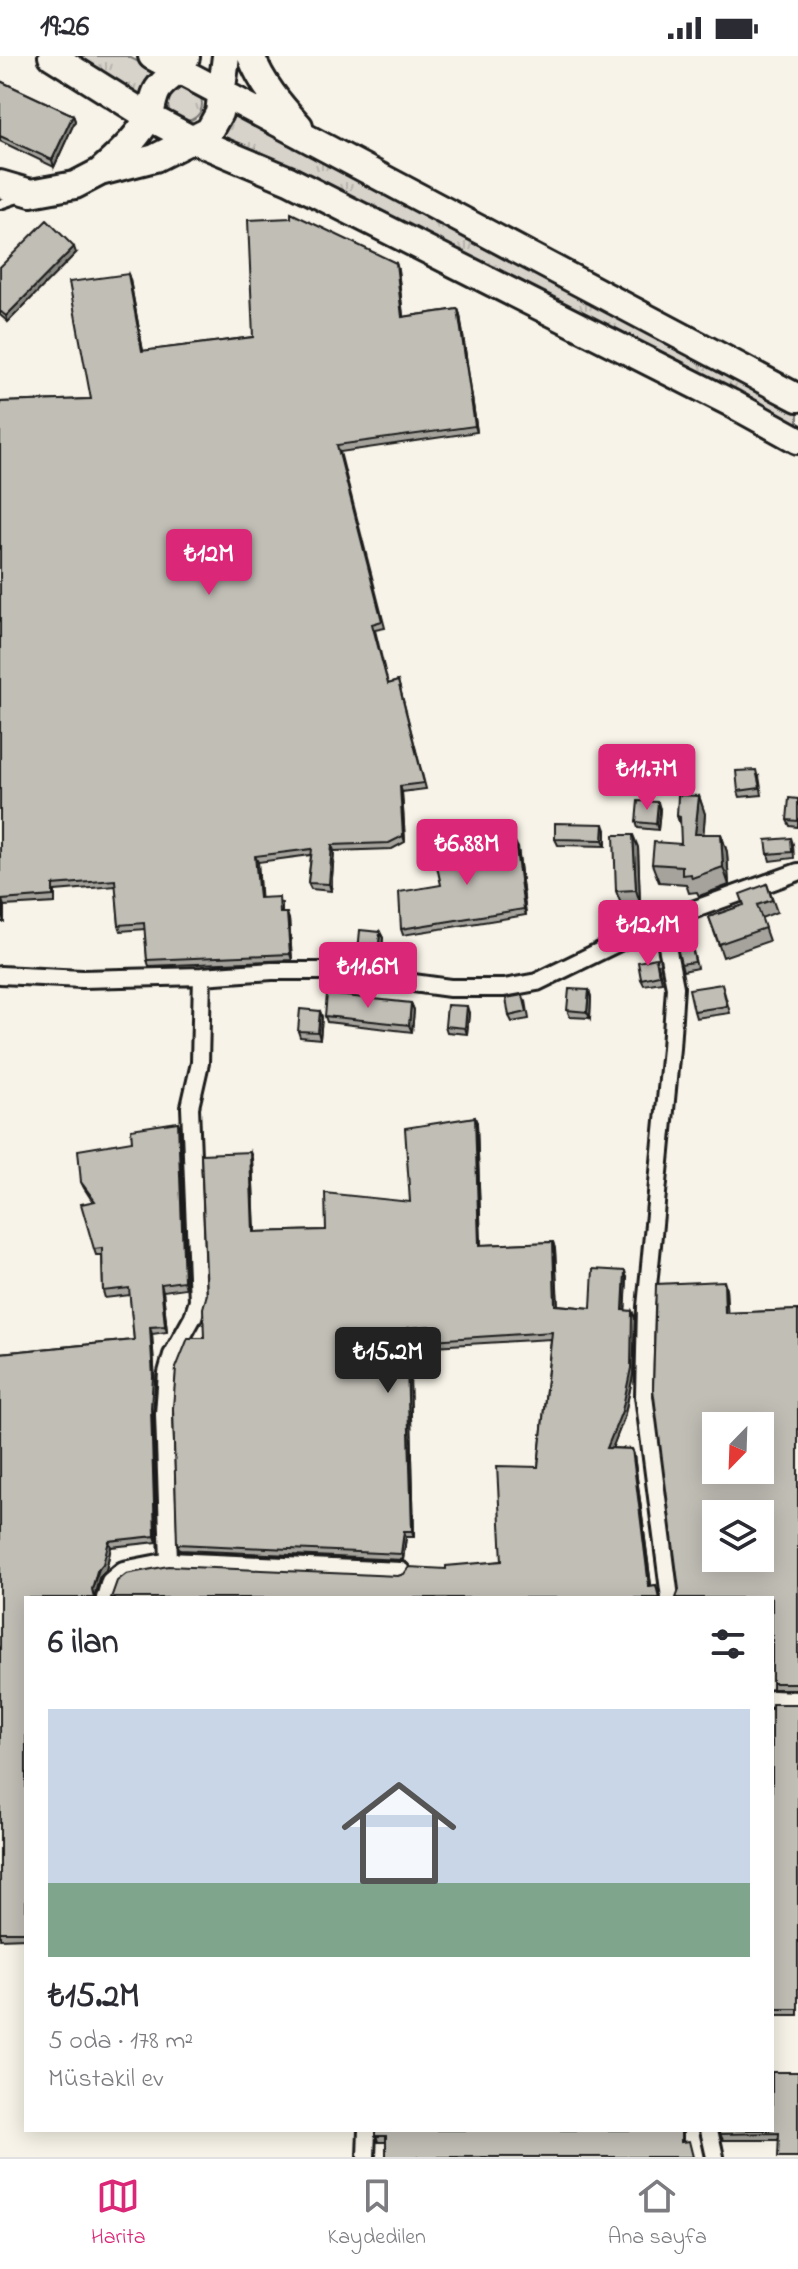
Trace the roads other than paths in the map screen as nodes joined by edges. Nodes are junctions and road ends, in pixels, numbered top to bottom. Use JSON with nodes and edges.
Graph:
{"nodes":[{"id":1,"x":52,"y":56,"type":"edge"},
{"id":2,"x":152,"y":56,"type":"edge"},
{"id":3,"x":226,"y":56,"type":"edge"},
{"id":4,"x":251,"y":56,"type":"edge"},
{"id":5,"x":183,"y":64,"type":"edge"},
{"id":6,"x":222,"y":93,"type":"junction"},
{"id":7,"x":149,"y":117,"type":"junction"},
{"id":8,"x":191,"y":139,"type":"junction"},
{"id":9,"x":313,"y":140,"type":"junction"},
{"id":10,"x":100,"y":172,"type":"junction"},
{"id":11,"x":0,"y":184,"type":"edge"},
{"id":12,"x":31,"y":193,"type":"junction"},
{"id":13,"x":0,"y":204,"type":"edge"},
{"id":14,"x":798,"y":398,"type":"edge"},
{"id":15,"x":798,"y":440,"type":"edge"},
{"id":16,"x":798,"y":872,"type":"edge"},
{"id":17,"x":662,"y":921,"type":"junction"},
{"id":18,"x":0,"y":975,"type":"edge"},
{"id":19,"x":202,"y":976,"type":"junction"},
{"id":20,"x":169,"y":1561,"type":"junction"},
{"id":21,"x":401,"y":1571,"type":"edge"},
{"id":22,"x":106,"y":1596,"type":"edge"},
{"id":23,"x":670,"y":1596,"type":"edge"},
{"id":24,"x":774,"y":1699,"type":"edge"},
{"id":25,"x":798,"y":1700,"type":"edge"},
{"id":26,"x":367,"y":2132,"type":"edge"},
{"id":27,"x":709,"y":2132,"type":"edge"},
{"id":28,"x":366,"y":2157,"type":"edge"},
{"id":29,"x":715,"y":2157,"type":"edge"}],
"edges":[{"from":1,"to":7,"type":"highway"},
{"from":2,"to":5,"type":"highway"},
{"from":3,"to":6,"type":"highway"},
{"from":4,"to":9,"type":"highway"},
{"from":5,"to":6,"type":"highway"},
{"from":5,"to":7,"type":"highway"},
{"from":6,"to":8,"type":"highway"},
{"from":6,"to":9,"type":"highway"},
{"from":7,"to":8,"type":"highway"},
{"from":7,"to":10,"type":"highway"},
{"from":8,"to":10,"type":"highway"},
{"from":8,"to":15,"type":"highway"},
{"from":9,"to":14,"type":"highway"},
{"from":10,"to":12,"type":"highway"},
{"from":11,"to":12,"type":"highway"},
{"from":12,"to":13,"type":"lane"},
{"from":16,"to":17,"type":"street"},
{"from":17,"to":19,"type":"street"},
{"from":17,"to":23,"type":"street"},
{"from":18,"to":19,"type":"street"},
{"from":19,"to":20,"type":"street"},
{"from":20,"to":21,"type":"street"},
{"from":20,"to":22,"type":"street"},
{"from":24,"to":25,"type":"street"},
{"from":26,"to":28,"type":"street"},
{"from":27,"to":29,"type":"street"}]}
